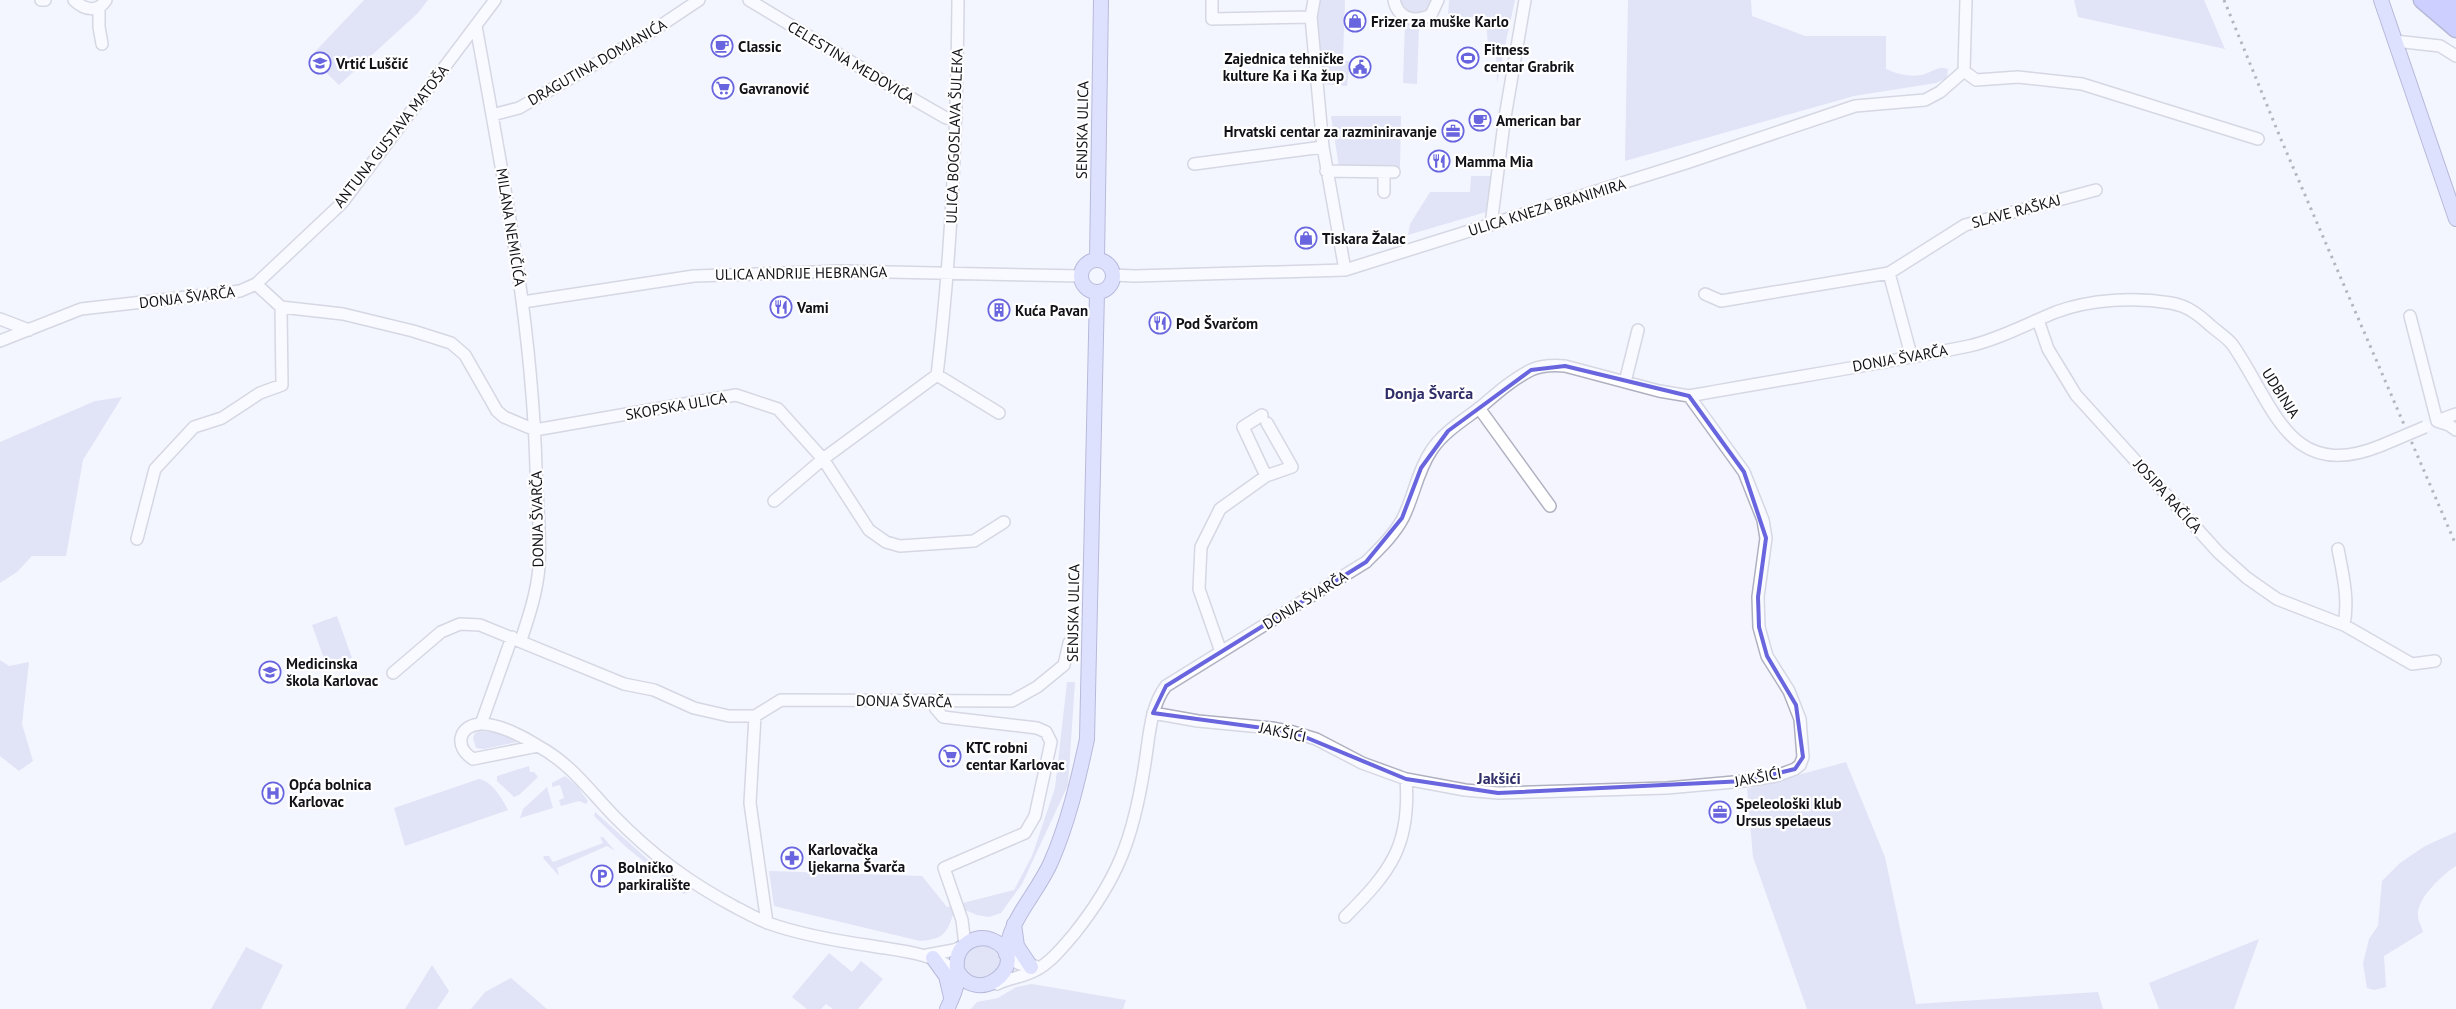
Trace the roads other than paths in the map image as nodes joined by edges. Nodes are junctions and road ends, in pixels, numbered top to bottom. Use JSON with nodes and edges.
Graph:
{"nodes":[{"id":1,"x":41,"y":0,"type":"edge"},
{"id":2,"x":45,"y":0,"type":"edge"},
{"id":3,"x":74,"y":0,"type":"edge"},
{"id":4,"x":495,"y":0,"type":"edge"},
{"id":5,"x":699,"y":0,"type":"edge"},
{"id":6,"x":748,"y":0,"type":"edge"},
{"id":7,"x":958,"y":0,"type":"edge"},
{"id":8,"x":1100,"y":0,"type":"edge"},
{"id":9,"x":1212,"y":0,"type":"edge"},
{"id":10,"x":1314,"y":0,"type":"edge"},
{"id":11,"x":1394,"y":0,"type":"edge"},
{"id":12,"x":1438,"y":0,"type":"edge"},
{"id":13,"x":1526,"y":0,"type":"edge"},
{"id":14,"x":1968,"y":0,"type":"edge"},
{"id":15,"x":2381,"y":0,"type":"edge"},
{"id":16,"x":2422,"y":0,"type":"edge"},
{"id":17,"x":2443,"y":0,"type":"edge"},
{"id":18,"x":98,"y":6,"type":"edge"},
{"id":19,"x":2456,"y":11,"type":"edge"},
{"id":20,"x":1311,"y":17,"type":"junction"},
{"id":21,"x":476,"y":26,"type":"junction"},
{"id":22,"x":2456,"y":29,"type":"edge"},
{"id":23,"x":2395,"y":41,"type":"junction"},
{"id":24,"x":102,"y":44,"type":"dead end"},
{"id":25,"x":2456,"y":56,"type":"edge"},
{"id":26,"x":1964,"y":70,"type":"junction"},
{"id":27,"x":492,"y":115,"type":"junction"},
{"id":28,"x":956,"y":119,"type":"junction"},
{"id":29,"x":2258,"y":140,"type":"dead end"},
{"id":30,"x":1323,"y":147,"type":"junction"},
{"id":31,"x":1194,"y":164,"type":"dead end"},
{"id":32,"x":1326,"y":171,"type":"junction"},
{"id":33,"x":2096,"y":190,"type":"dead end"},
{"id":34,"x":1384,"y":192,"type":"dead end"},
{"id":35,"x":2456,"y":219,"type":"edge"},
{"id":36,"x":1490,"y":225,"type":"junction"},
{"id":37,"x":1097,"y":260,"type":"junction"},
{"id":38,"x":1345,"y":270,"type":"junction"},
{"id":39,"x":948,"y":272,"type":"junction"},
{"id":40,"x":1889,"y":273,"type":"junction"},
{"id":41,"x":1113,"y":275,"type":"junction"},
{"id":42,"x":1081,"y":276,"type":"junction"},
{"id":43,"x":256,"y":284,"type":"junction"},
{"id":44,"x":1097,"y":292,"type":"junction"},
{"id":45,"x":1705,"y":294,"type":"dead end"},
{"id":46,"x":523,"y":302,"type":"junction"},
{"id":47,"x":2172,"y":303,"type":"joint"},
{"id":48,"x":281,"y":308,"type":"junction"},
{"id":49,"x":2410,"y":316,"type":"dead end"},
{"id":50,"x":0,"y":319,"type":"edge"},
{"id":51,"x":2038,"y":320,"type":"junction"},
{"id":52,"x":29,"y":330,"type":"junction"},
{"id":53,"x":1638,"y":330,"type":"dead end"},
{"id":54,"x":0,"y":341,"type":"edge"},
{"id":55,"x":1911,"y":355,"type":"junction"},
{"id":56,"x":937,"y":375,"type":"junction"},
{"id":57,"x":1625,"y":382,"type":"junction"},
{"id":58,"x":1689,"y":396,"type":"junction"},
{"id":59,"x":1479,"y":408,"type":"junction"},
{"id":60,"x":999,"y":413,"type":"dead end"},
{"id":61,"x":2456,"y":414,"type":"edge"},
{"id":62,"x":2437,"y":421,"type":"junction"},
{"id":63,"x":535,"y":430,"type":"junction"},
{"id":64,"x":2456,"y":430,"type":"edge"},
{"id":65,"x":823,"y":459,"type":"junction"},
{"id":66,"x":1266,"y":476,"type":"junction"},
{"id":67,"x":774,"y":501,"type":"dead end"},
{"id":68,"x":1550,"y":506,"type":"dead end"},
{"id":69,"x":1004,"y":522,"type":"dead end"},
{"id":70,"x":137,"y":539,"type":"dead end"},
{"id":71,"x":2338,"y":549,"type":"dead end"},
{"id":72,"x":2344,"y":625,"type":"junction"},
{"id":73,"x":517,"y":638,"type":"junction"},
{"id":74,"x":1069,"y":643,"type":"dead end"},
{"id":75,"x":1221,"y":652,"type":"junction"},
{"id":76,"x":2435,"y":661,"type":"dead end"},
{"id":77,"x":393,"y":673,"type":"dead end"},
{"id":78,"x":933,"y":702,"type":"junction"},
{"id":79,"x":1153,"y":713,"type":"junction"},
{"id":80,"x":755,"y":716,"type":"junction"},
{"id":81,"x":481,"y":724,"type":"junction"},
{"id":82,"x":538,"y":746,"type":"junction"},
{"id":83,"x":1406,"y":779,"type":"junction"},
{"id":84,"x":1345,"y":917,"type":"dead end"},
{"id":85,"x":962,"y":920,"type":"junction"},
{"id":86,"x":1015,"y":921,"type":"junction"},
{"id":87,"x":767,"y":923,"type":"junction"},
{"id":88,"x":979,"y":938,"type":"junction"},
{"id":89,"x":965,"y":945,"type":"junction"},
{"id":90,"x":1006,"y":954,"type":"junction"},
{"id":91,"x":929,"y":957,"type":"junction"},
{"id":92,"x":1036,"y":966,"type":"junction"},
{"id":93,"x":958,"y":972,"type":"junction"},
{"id":94,"x":997,"y":984,"type":"junction"},
{"id":95,"x":981,"y":989,"type":"junction"},
{"id":96,"x":949,"y":1006,"type":"edge"}],
"edges":[{"from":1,"to":2,"type":"street"},
{"from":3,"to":18,"type":"street"},
{"from":4,"to":21,"type":"street","name":"ANTUNA GUSTAVA MATOŠA"},
{"from":5,"to":27,"type":"street","name":"DRAGUTINA DOMJANIĆA"},
{"from":6,"to":28,"type":"street","name":"CELESTINA MEDOVIĆA"},
{"from":7,"to":28,"type":"street","name":"ULICA BOGOSLAVA ŠULEKA"},
{"from":8,"to":37,"type":"main road","name":"SENJSKA ULICA"},
{"from":9,"to":20,"type":"street"},
{"from":10,"to":20,"type":"street"},
{"from":11,"to":12,"type":"street"},
{"from":13,"to":36,"type":"street"},
{"from":14,"to":26,"type":"street"},
{"from":15,"to":23,"type":"main road"},
{"from":16,"to":22,"type":"highway"},
{"from":17,"to":19,"type":"highway"},
{"from":18,"to":24,"type":"street"},
{"from":20,"to":30,"type":"street"},
{"from":21,"to":27,"type":"street","name":"MILANA NEMIČIĆA"},
{"from":21,"to":43,"type":"street","name":"ANTUNA GUSTAVA MATOŠA"},
{"from":23,"to":25,"type":"street"},
{"from":23,"to":35,"type":"main road"},
{"from":26,"to":29,"type":"street"},
{"from":26,"to":36,"type":"street","name":"ULICA KNEZA BRANIMIRA"},
{"from":27,"to":46,"type":"street","name":"MILANA NEMIČIĆA"},
{"from":28,"to":39,"type":"street","name":"ULICA BOGOSLAVA ŠULEKA"},
{"from":30,"to":31,"type":"street"},
{"from":30,"to":32,"type":"street"},
{"from":32,"to":34,"type":"street"},
{"from":32,"to":38,"type":"street"},
{"from":33,"to":40,"type":"street","name":"SLAVE RAŠKAJ"},
{"from":36,"to":38,"type":"street","name":"ULICA KNEZA BRANIMIRA"},
{"from":37,"to":41,"type":"main road"},
{"from":37,"to":42,"type":"main road"},
{"from":38,"to":41,"type":"street","name":"ULICA KNEZA BRANIMIRA"},
{"from":39,"to":42,"type":"street","name":"ULICA ANDRIJE HEBRANGA"},
{"from":39,"to":46,"type":"street","name":"ULICA ANDRIJE HEBRANGA"},
{"from":39,"to":56,"type":"street"},
{"from":40,"to":45,"type":"street","name":"SLAVE RAŠKAJ"},
{"from":40,"to":55,"type":"street"},
{"from":41,"to":44,"type":"main road"},
{"from":42,"to":44,"type":"main road"},
{"from":43,"to":48,"type":"street","name":"DONJA ŠVARČA"},
{"from":43,"to":52,"type":"street","name":"DONJA ŠVARČA"},
{"from":44,"to":86,"type":"main road","name":"SENJSKA ULICA"},
{"from":46,"to":63,"type":"street","name":"MILANA NEMIČIĆA"},
{"from":47,"to":51,"type":"street","name":"DONJA ŠVARČA"},
{"from":47,"to":62,"type":"street","name":"UDBINJA","bridge":true},
{"from":48,"to":63,"type":"street"},
{"from":48,"to":70,"type":"street"},
{"from":49,"to":62,"type":"street"},
{"from":50,"to":52,"type":"street"},
{"from":51,"to":55,"type":"street","name":"DONJA ŠVARČA"},
{"from":51,"to":72,"type":"street","name":"JOSIPA RAČIĆA"},
{"from":52,"to":54,"type":"street","name":"DONJA ŠVARČA"},
{"from":53,"to":57,"type":"street"},
{"from":55,"to":58,"type":"street","name":"DONJA ŠVARČA"},
{"from":56,"to":60,"type":"street"},
{"from":56,"to":65,"type":"street"},
{"from":57,"to":58,"type":"street","name":"DONJA ŠVARČA"},
{"from":57,"to":59,"type":"street","name":"DONJA ŠVARČA"},
{"from":58,"to":83,"type":"street","name":"JAKŠIĆI"},
{"from":59,"to":68,"type":"street"},
{"from":59,"to":75,"type":"street","name":"DONJA ŠVARČA"},
{"from":61,"to":62,"type":"street","name":"UDBINJA"},
{"from":62,"to":64,"type":"street"},
{"from":63,"to":65,"type":"street","name":"SKOPSKA ULICA"},
{"from":63,"to":73,"type":"street","name":"DONJA ŠVARČA"},
{"from":65,"to":67,"type":"street"},
{"from":65,"to":69,"type":"street","name":"SKOPSKA ULICA"},
{"from":66,"to":66,"type":"street"},
{"from":66,"to":75,"type":"street"},
{"from":71,"to":72,"type":"street"},
{"from":72,"to":76,"type":"street","name":"JOSIPA RAČIĆA"},
{"from":73,"to":77,"type":"street"},
{"from":73,"to":80,"type":"street"},
{"from":73,"to":81,"type":"street","name":"DONJA ŠVARČA"},
{"from":74,"to":78,"type":"street","name":"DONJA ŠVARČA"},
{"from":75,"to":79,"type":"street","name":"DONJA ŠVARČA"},
{"from":78,"to":80,"type":"street","name":"DONJA ŠVARČA"},
{"from":78,"to":85,"type":"street"},
{"from":79,"to":83,"type":"street","name":"JAKŠIĆI"},
{"from":79,"to":92,"type":"street","name":"DONJA ŠVARČA"},
{"from":80,"to":87,"type":"street"},
{"from":81,"to":82,"type":"street"},
{"from":81,"to":82,"type":"street"},
{"from":82,"to":87,"type":"street"},
{"from":83,"to":84,"type":"street"},
{"from":85,"to":88,"type":"street"},
{"from":85,"to":89,"type":"street"},
{"from":86,"to":88,"type":"main road","name":"SENJSKA ULICA"},
{"from":86,"to":90,"type":"main road","name":"SENJSKA ULICA"},
{"from":86,"to":92,"type":"main road"},
{"from":87,"to":91,"type":"street"},
{"from":88,"to":89,"type":"main road"},
{"from":88,"to":90,"type":"main road"},
{"from":89,"to":91,"type":"street"},
{"from":89,"to":93,"type":"main road"},
{"from":90,"to":92,"type":"street"},
{"from":90,"to":94,"type":"main road"},
{"from":91,"to":93,"type":"street"},
{"from":91,"to":96,"type":"main road"},
{"from":92,"to":94,"type":"street","name":"DONJA ŠVARČA"},
{"from":93,"to":95,"type":"main road"},
{"from":93,"to":96,"type":"main road"},
{"from":94,"to":95,"type":"main road"},
{"from":95,"to":96,"type":"main road"}]}
